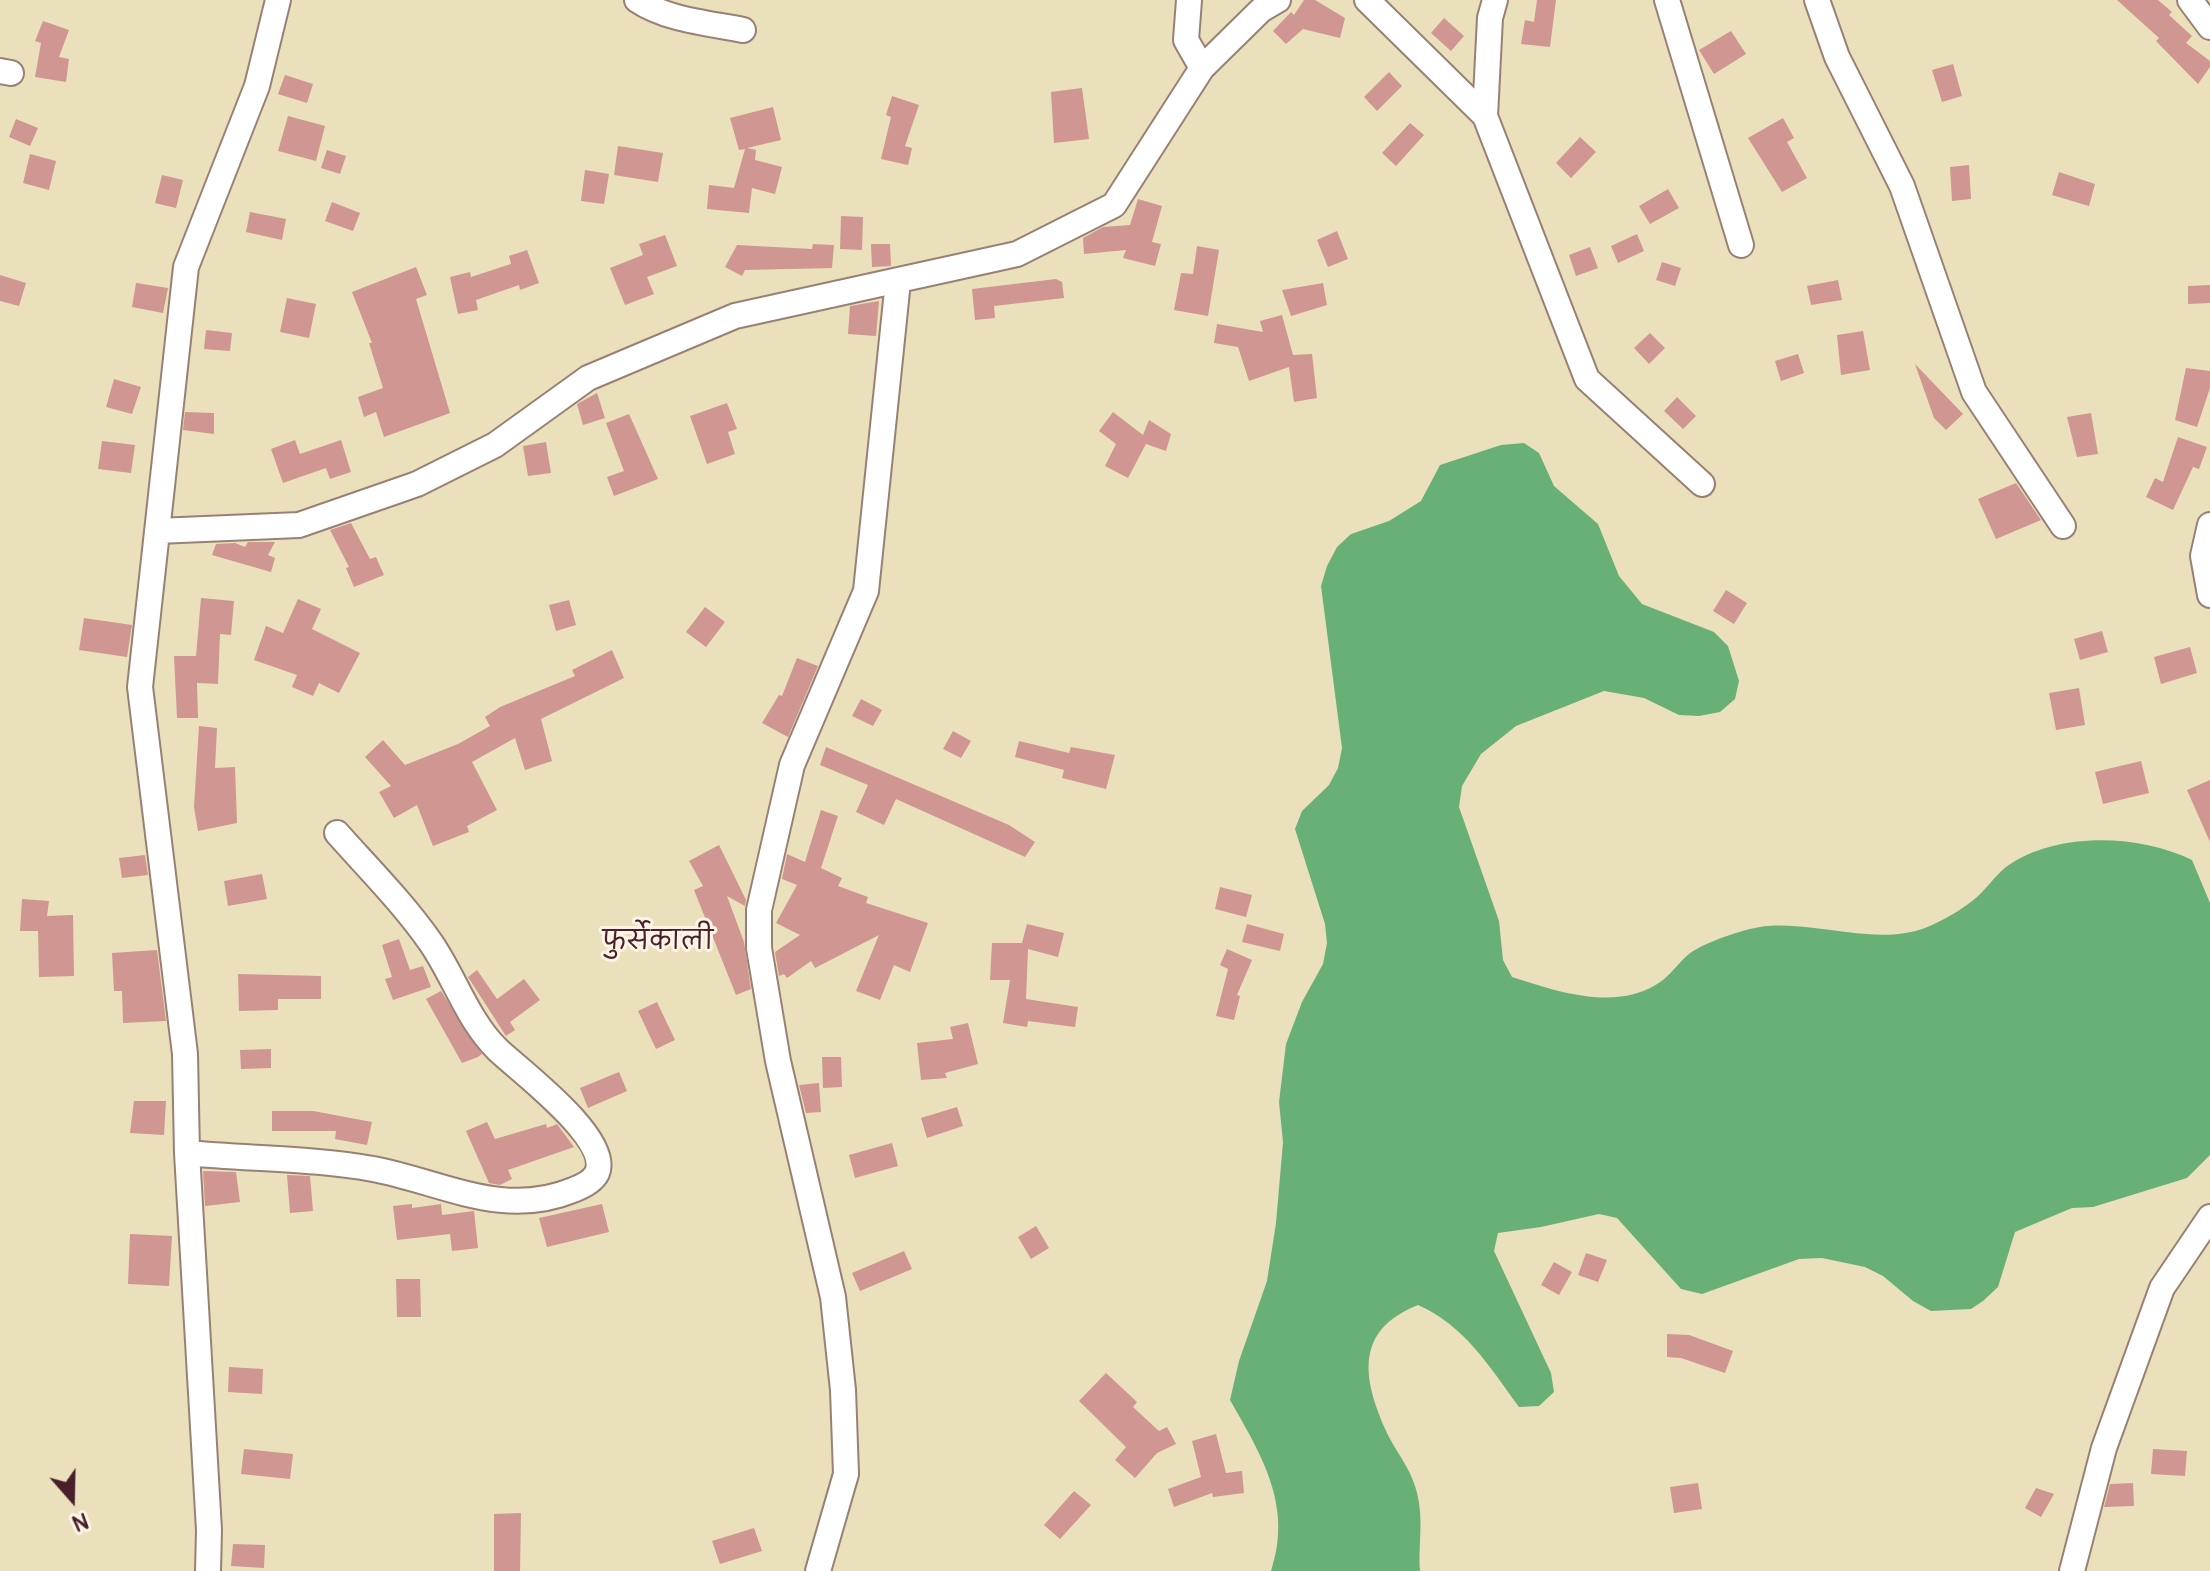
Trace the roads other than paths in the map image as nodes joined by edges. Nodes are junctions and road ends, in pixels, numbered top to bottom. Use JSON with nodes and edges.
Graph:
{"nodes":[{"id":1,"x":278,"y":0,"type":"edge"},
{"id":2,"x":637,"y":0,"type":"edge"},
{"id":3,"x":1189,"y":0,"type":"edge"},
{"id":4,"x":1278,"y":0,"type":"edge"},
{"id":5,"x":1367,"y":0,"type":"edge"},
{"id":6,"x":1495,"y":0,"type":"edge"},
{"id":7,"x":1667,"y":0,"type":"edge"},
{"id":8,"x":1817,"y":0,"type":"edge"},
{"id":9,"x":2190,"y":0,"type":"edge"},
{"id":10,"x":2210,"y":27,"type":"edge"},
{"id":11,"x":743,"y":30,"type":"dead end"},
{"id":12,"x":1202,"y":68,"type":"junction"},
{"id":13,"x":1485,"y":116,"type":"junction"},
{"id":14,"x":1741,"y":245,"type":"dead end"},
{"id":15,"x":898,"y":281,"type":"junction"},
{"id":16,"x":1702,"y":484,"type":"dead end"},
{"id":17,"x":2210,"y":525,"type":"edge"},
{"id":18,"x":2063,"y":526,"type":"dead end"},
{"id":19,"x":157,"y":531,"type":"junction"},
{"id":20,"x":2210,"y":595,"type":"edge"},
{"id":21,"x":337,"y":833,"type":"dead end"},
{"id":22,"x":187,"y":1153,"type":"junction"},
{"id":23,"x":2210,"y":1217,"type":"edge"},
{"id":24,"x":208,"y":1571,"type":"edge"},
{"id":25,"x":818,"y":1571,"type":"edge"},
{"id":26,"x":2072,"y":1571,"type":"edge"}],
"edges":[{"from":1,"to":19,"type":"street"},
{"from":2,"to":11,"type":"street"},
{"from":3,"to":12,"type":"street"},
{"from":4,"to":12,"type":"street"},
{"from":5,"to":13,"type":"street"},
{"from":6,"to":13,"type":"street"},
{"from":7,"to":14,"type":"street"},
{"from":8,"to":18,"type":"street"},
{"from":9,"to":10,"type":"street"},
{"from":12,"to":15,"type":"street"},
{"from":13,"to":16,"type":"street"},
{"from":15,"to":19,"type":"street"},
{"from":15,"to":25,"type":"street"},
{"from":17,"to":20,"type":"street"},
{"from":19,"to":22,"type":"street"},
{"from":21,"to":22,"type":"street"},
{"from":22,"to":24,"type":"street"},
{"from":23,"to":26,"type":"street"}]}
